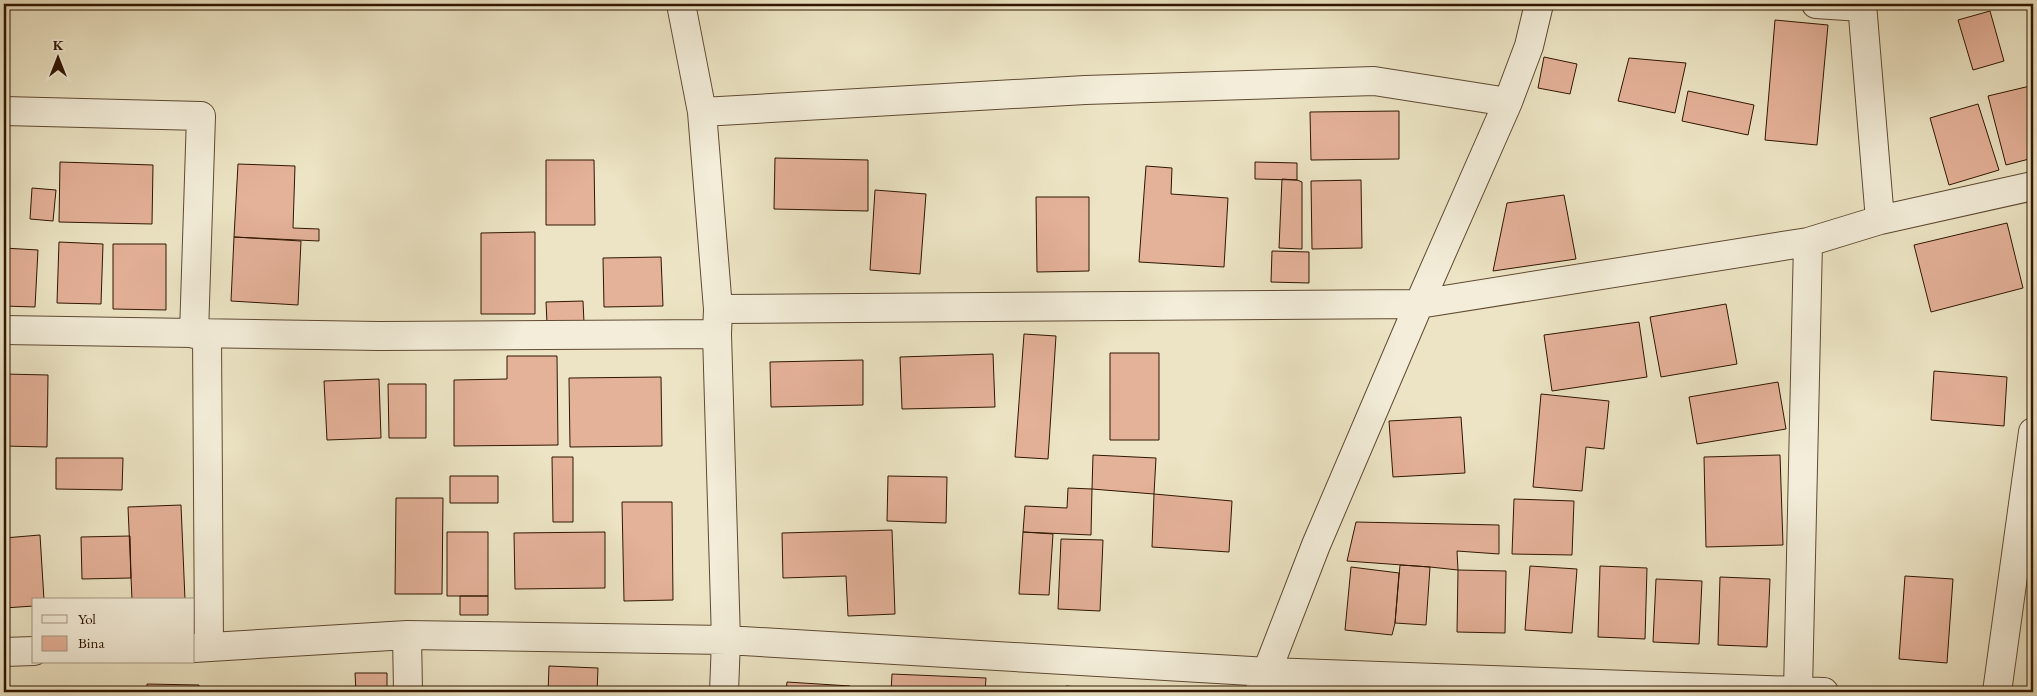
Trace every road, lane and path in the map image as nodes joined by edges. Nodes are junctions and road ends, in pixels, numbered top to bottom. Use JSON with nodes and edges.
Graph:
{"nodes":[{"id":1,"x":680,"y":4,"type":"edge"},
{"id":2,"x":1539,"y":4,"type":"edge"},
{"id":3,"x":1816,"y":4,"type":"edge"},
{"id":4,"x":1862,"y":6,"type":"edge"},
{"id":5,"x":1508,"y":102,"type":"junction"},
{"id":6,"x":4,"y":111,"type":"edge"},
{"id":7,"x":702,"y":112,"type":"junction"},
{"id":8,"x":2033,"y":186,"type":"edge"},
{"id":9,"x":1880,"y":220,"type":"junction"},
{"id":10,"x":1808,"y":242,"type":"junction"},
{"id":11,"x":1419,"y":304,"type":"junction"},
{"id":12,"x":717,"y":322,"type":"junction"},
{"id":13,"x":4,"y":330,"type":"edge"},
{"id":14,"x":200,"y":334,"type":"junction"},
{"id":15,"x":2033,"y":432,"type":"edge"},
{"id":16,"x":407,"y":635,"type":"junction"},
{"id":17,"x":726,"y":640,"type":"junction"},
{"id":18,"x":201,"y":648,"type":"edge"},
{"id":19,"x":32,"y":651,"type":"edge"},
{"id":20,"x":4,"y":652,"type":"edge"},
{"id":21,"x":1264,"y":682,"type":"edge"},
{"id":22,"x":1524,"y":686,"type":"edge"},
{"id":23,"x":1747,"y":691,"type":"edge"},
{"id":24,"x":408,"y":692,"type":"edge"},
{"id":25,"x":724,"y":692,"type":"edge"},
{"id":26,"x":1811,"y":692,"type":"edge"},
{"id":27,"x":1997,"y":692,"type":"edge"}],
"edges":[{"from":1,"to":7,"type":"street"},
{"from":2,"to":5,"type":"street"},
{"from":3,"to":4,"type":"street"},
{"from":4,"to":9,"type":"street"},
{"from":5,"to":7,"type":"street"},
{"from":5,"to":11,"type":"street"},
{"from":6,"to":14,"type":"street"},
{"from":7,"to":12,"type":"street"},
{"from":8,"to":9,"type":"street"},
{"from":9,"to":10,"type":"street"},
{"from":10,"to":11,"type":"street"},
{"from":10,"to":26,"type":"street"},
{"from":11,"to":12,"type":"street"},
{"from":11,"to":21,"type":"street"},
{"from":12,"to":14,"type":"street"},
{"from":12,"to":17,"type":"street"},
{"from":13,"to":14,"type":"street"},
{"from":14,"to":18,"type":"street"},
{"from":15,"to":27,"type":"street"},
{"from":16,"to":17,"type":"street"},
{"from":16,"to":18,"type":"street"},
{"from":16,"to":24,"type":"street"},
{"from":17,"to":21,"type":"street"},
{"from":17,"to":25,"type":"street"},
{"from":19,"to":20,"type":"street"},
{"from":21,"to":22,"type":"street"},
{"from":22,"to":23,"type":"street"},
{"from":23,"to":26,"type":"street"}]}
